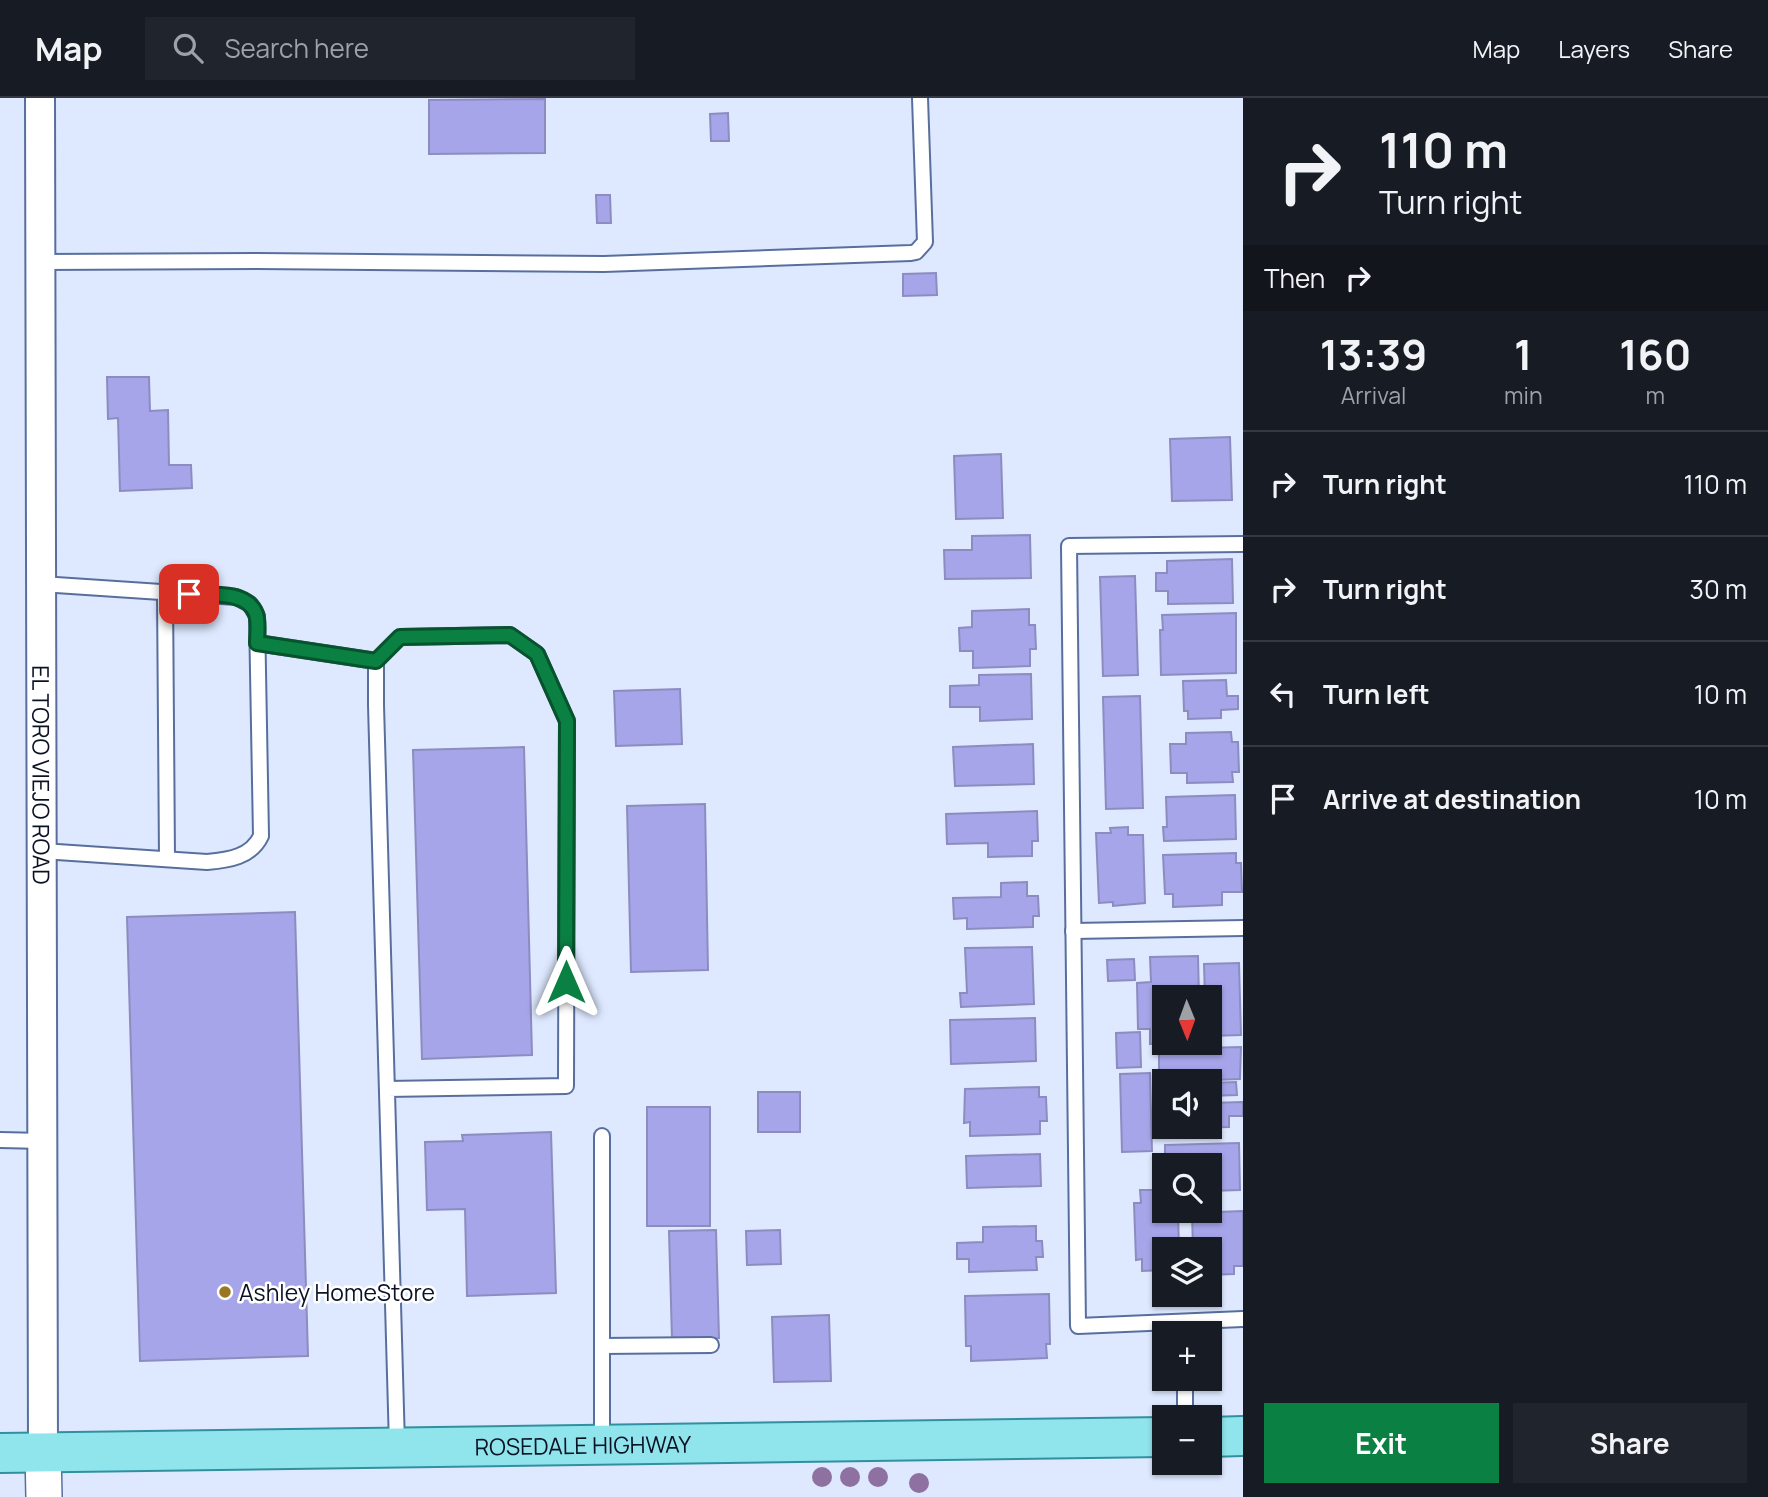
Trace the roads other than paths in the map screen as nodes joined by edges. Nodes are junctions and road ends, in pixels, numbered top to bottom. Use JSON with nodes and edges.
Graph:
{"nodes":[{"id":1,"x":40,"y":98,"type":"edge"},
{"id":2,"x":920,"y":98,"type":"edge"},
{"id":3,"x":40,"y":262,"type":"junction"},
{"id":4,"x":1243,"y":544,"type":"edge"},
{"id":5,"x":41,"y":584,"type":"junction"},
{"id":6,"x":165,"y":593,"type":"junction"},
{"id":7,"x":257,"y":643,"type":"junction"},
{"id":8,"x":376,"y":661,"type":"junction"},
{"id":9,"x":42,"y":851,"type":"junction"},
{"id":10,"x":167,"y":859,"type":"junction"},
{"id":11,"x":1243,"y":928,"type":"edge"},
{"id":12,"x":1073,"y":931,"type":"junction"},
{"id":13,"x":387,"y":1089,"type":"junction"},
{"id":14,"x":602,"y":1136,"type":"dead end"},
{"id":15,"x":0,"y":1139,"type":"edge"},
{"id":16,"x":43,"y":1141,"type":"junction"},
{"id":17,"x":1243,"y":1319,"type":"edge"},
{"id":18,"x":1222,"y":1322,"type":"edge"},
{"id":19,"x":1152,"y":1327,"type":"edge"},
{"id":20,"x":710,"y":1345,"type":"dead end"},
{"id":21,"x":602,"y":1346,"type":"junction"},
{"id":22,"x":1243,"y":1436,"type":"edge"},
{"id":23,"x":1152,"y":1437,"type":"edge"},
{"id":24,"x":1222,"y":1437,"type":"edge"},
{"id":25,"x":602,"y":1444,"type":"junction"},
{"id":26,"x":397,"y":1446,"type":"junction"},
{"id":27,"x":43,"y":1452,"type":"junction"},
{"id":28,"x":0,"y":1453,"type":"edge"},
{"id":29,"x":44,"y":1497,"type":"edge"}],
"edges":[{"from":1,"to":3,"type":"street","name":"EL TORO VIEJO ROAD"},
{"from":2,"to":3,"type":"lane"},
{"from":3,"to":5,"type":"street","name":"EL TORO VIEJO ROAD"},
{"from":4,"to":12,"type":"lane"},
{"from":5,"to":6,"type":"lane"},
{"from":5,"to":9,"type":"street","name":"EL TORO VIEJO ROAD"},
{"from":6,"to":7,"type":"lane"},
{"from":6,"to":10,"type":"lane"},
{"from":7,"to":8,"type":"lane"},
{"from":7,"to":10,"type":"lane"},
{"from":8,"to":13,"type":"lane"},
{"from":8,"to":13,"type":"lane"},
{"from":9,"to":10,"type":"lane"},
{"from":9,"to":16,"type":"street","name":"EL TORO VIEJO ROAD"},
{"from":11,"to":12,"type":"lane"},
{"from":12,"to":19,"type":"lane"},
{"from":13,"to":26,"type":"lane"},
{"from":14,"to":21,"type":"lane"},
{"from":15,"to":16,"type":"lane"},
{"from":16,"to":27,"type":"street","name":"EL TORO VIEJO ROAD"},
{"from":17,"to":18,"type":"lane"},
{"from":20,"to":21,"type":"lane"},
{"from":21,"to":25,"type":"lane"},
{"from":22,"to":24,"type":"main road"},
{"from":23,"to":25,"type":"main road","name":"ROSEDALE HIGHWAY"},
{"from":25,"to":26,"type":"main road","name":"ROSEDALE HIGHWAY"},
{"from":26,"to":27,"type":"main road","name":"ROSEDALE HIGHWAY"},
{"from":27,"to":28,"type":"main road","name":"ROSEDALE HIGHWAY"},
{"from":27,"to":29,"type":"street"}]}
